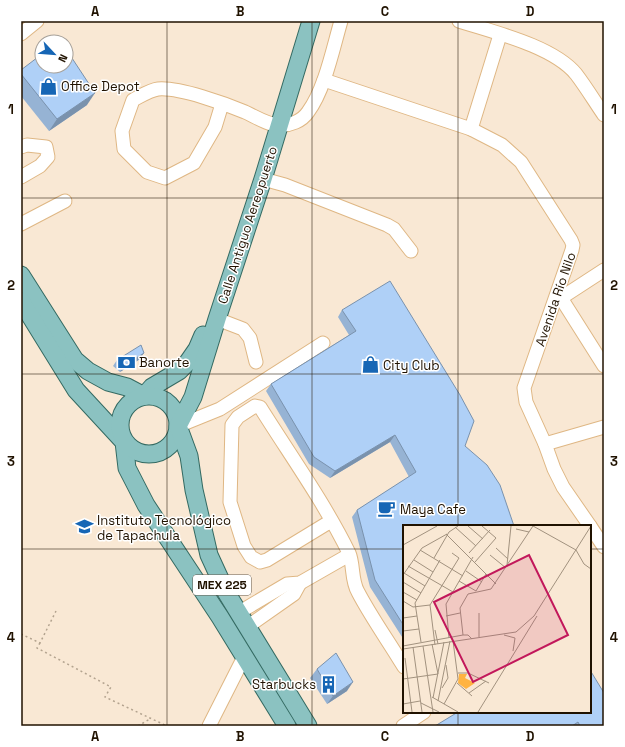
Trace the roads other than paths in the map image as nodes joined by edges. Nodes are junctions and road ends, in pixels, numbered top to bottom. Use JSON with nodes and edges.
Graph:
{"nodes":[{"id":1,"x":37,"y":21,"type":"edge"},
{"id":2,"x":302,"y":21,"type":"edge"},
{"id":3,"x":311,"y":21,"type":"edge"},
{"id":4,"x":341,"y":21,"type":"edge"},
{"id":5,"x":459,"y":21,"type":"edge"},
{"id":6,"x":21,"y":34,"type":"edge"},
{"id":7,"x":500,"y":35,"type":"junction"},
{"id":8,"x":324,"y":80,"type":"junction"},
{"id":9,"x":222,"y":104,"type":"junction"},
{"id":10,"x":604,"y":115,"type":"edge"},
{"id":11,"x":275,"y":124,"type":"junction"},
{"id":12,"x":472,"y":129,"type":"junction"},
{"id":13,"x":21,"y":147,"type":"edge"},
{"id":14,"x":21,"y":177,"type":"edge"},
{"id":15,"x":263,"y":179,"type":"junction"},
{"id":16,"x":65,"y":201,"type":"dead end"},
{"id":17,"x":21,"y":224,"type":"edge"},
{"id":18,"x":411,"y":251,"type":"dead end"},
{"id":19,"x":604,"y":270,"type":"edge"},
{"id":20,"x":21,"y":274,"type":"edge"},
{"id":21,"x":558,"y":298,"type":"junction"},
{"id":22,"x":21,"y":301,"type":"edge"},
{"id":23,"x":217,"y":319,"type":"junction"},
{"id":24,"x":323,"y":343,"type":"dead end"},
{"id":25,"x":256,"y":362,"type":"dead end"},
{"id":26,"x":604,"y":366,"type":"edge"},
{"id":27,"x":144,"y":396,"type":"junction"},
{"id":28,"x":220,"y":409,"type":"junction"},
{"id":29,"x":235,"y":420,"type":"junction"},
{"id":30,"x":178,"y":426,"type":"junction"},
{"id":31,"x":604,"y":427,"type":"edge"},
{"id":32,"x":124,"y":442,"type":"junction"},
{"id":33,"x":545,"y":444,"type":"junction"},
{"id":34,"x":331,"y":521,"type":"junction"},
{"id":35,"x":589,"y":525,"type":"edge"},
{"id":36,"x":591,"y":528,"type":"edge"},
{"id":37,"x":604,"y":547,"type":"edge"},
{"id":38,"x":349,"y":555,"type":"junction"},
{"id":39,"x":243,"y":620,"type":"junction"},
{"id":40,"x":244,"y":657,"type":"junction"},
{"id":41,"x":403,"y":665,"type":"edge"},
{"id":42,"x":424,"y":713,"type":"edge"},
{"id":43,"x":209,"y":726,"type":"edge"},
{"id":44,"x":287,"y":726,"type":"edge"},
{"id":45,"x":308,"y":726,"type":"edge"},
{"id":46,"x":403,"y":726,"type":"edge"}],
"edges":[{"from":1,"to":6,"type":"street"},
{"from":2,"to":11,"type":"main road","name":"Calle Antiguo Aereopuerto"},
{"from":3,"to":11,"type":"main road","name":"Calle Antiguo Aereopuerto"},
{"from":4,"to":8,"type":"street"},
{"from":5,"to":7,"type":"street"},
{"from":7,"to":10,"type":"street"},
{"from":7,"to":12,"type":"street"},
{"from":8,"to":11,"type":"street"},
{"from":8,"to":12,"type":"street","name":"Avenida Río Nilo"},
{"from":9,"to":9,"type":"street"},
{"from":9,"to":11,"type":"street"},
{"from":11,"to":15,"type":"main road","name":"Calle Antiguo Aereopuerto"},
{"from":11,"to":27,"type":"main road","name":"Calle Antiguo Aereopuerto"},
{"from":12,"to":21,"type":"street","name":"Avenida Río Nilo"},
{"from":13,"to":14,"type":"street"},
{"from":15,"to":18,"type":"street"},
{"from":15,"to":23,"type":"main road","name":"Calle Antiguo Aereopuerto"},
{"from":16,"to":17,"type":"street"},
{"from":19,"to":21,"type":"street"},
{"from":20,"to":27,"type":"main road"},
{"from":21,"to":26,"type":"street"},
{"from":21,"to":33,"type":"street","name":"Avenida Río Nilo"},
{"from":22,"to":32,"type":"main road"},
{"from":23,"to":25,"type":"street"},
{"from":23,"to":30,"type":"main road","name":"Calle Antiguo Aereopuerto"},
{"from":24,"to":28,"type":"street"},
{"from":27,"to":30,"type":"main road"},
{"from":27,"to":32,"type":"main road"},
{"from":28,"to":29,"type":"street"},
{"from":28,"to":30,"type":"street"},
{"from":29,"to":34,"type":"street"},
{"from":29,"to":34,"type":"street"},
{"from":30,"to":32,"type":"main road"},
{"from":30,"to":39,"type":"main road","number":"MEX 225"},
{"from":31,"to":33,"type":"street"},
{"from":32,"to":40,"type":"main road","number":"MEX 225"},
{"from":33,"to":35,"type":"street","name":"Avenida Río Nilo"},
{"from":34,"to":38,"type":"street"},
{"from":36,"to":37,"type":"street","name":"Avenida Río Nilo"},
{"from":38,"to":39,"type":"street"},
{"from":38,"to":41,"type":"street"},
{"from":39,"to":45,"type":"main road","number":"MEX 225"},
{"from":40,"to":43,"type":"street"},
{"from":40,"to":44,"type":"main road","number":"MEX 225"},
{"from":42,"to":46,"type":"street"}]}
